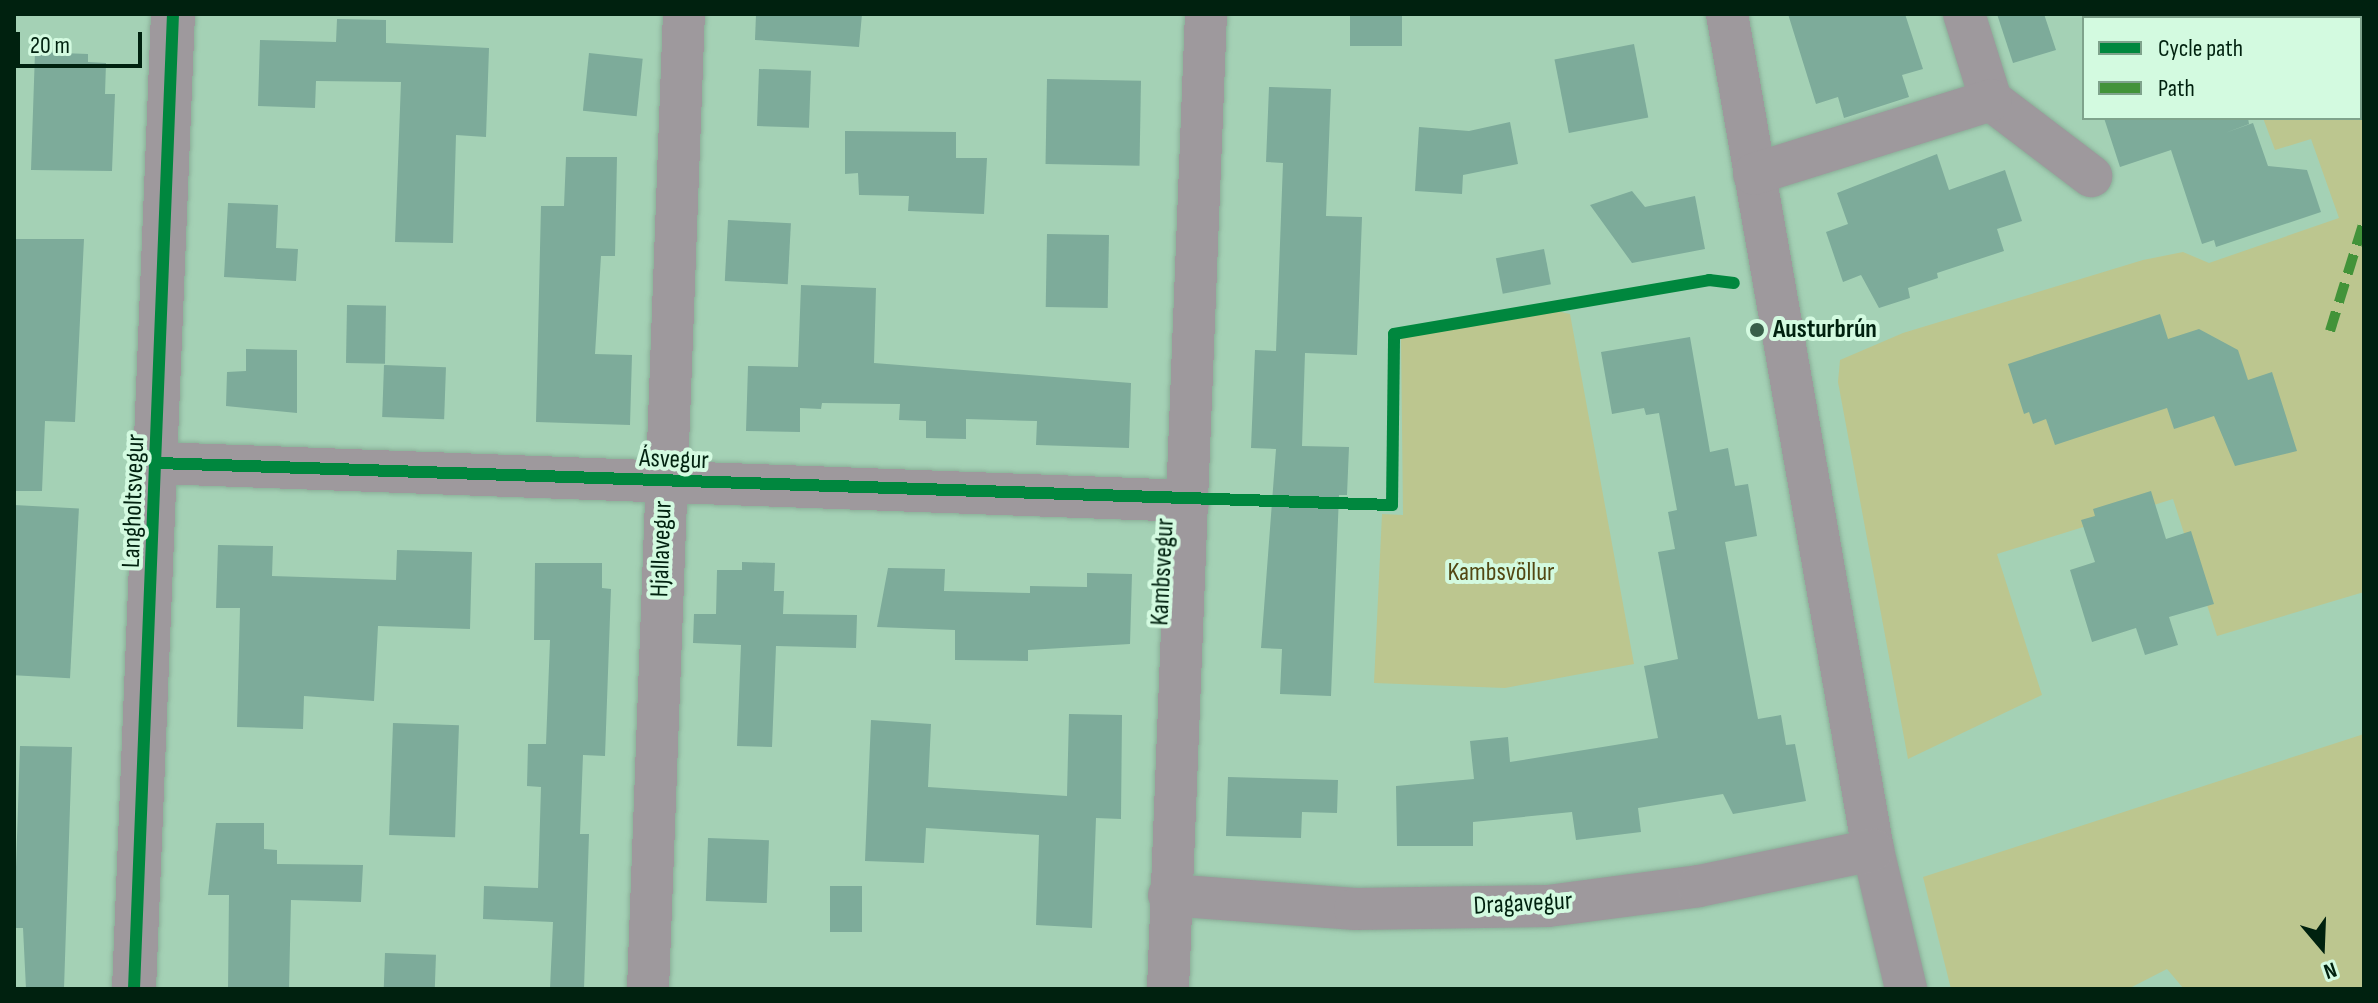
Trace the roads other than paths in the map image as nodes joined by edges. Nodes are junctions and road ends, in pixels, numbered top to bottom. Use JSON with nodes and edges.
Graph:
{"nodes":[{"id":1,"x":173,"y":14,"type":"edge"},
{"id":2,"x":684,"y":14,"type":"edge"},
{"id":3,"x":1206,"y":14,"type":"edge"},
{"id":4,"x":1727,"y":14,"type":"edge"},
{"id":5,"x":1964,"y":14,"type":"edge"},
{"id":6,"x":1991,"y":100,"type":"junction"},
{"id":7,"x":1754,"y":174,"type":"junction"},
{"id":8,"x":2091,"y":176,"type":"dead end"},
{"id":9,"x":158,"y":463,"type":"junction"},
{"id":10,"x":664,"y":482,"type":"junction"},
{"id":11,"x":1188,"y":501,"type":"junction"},
{"id":12,"x":1873,"y":850,"type":"junction"},
{"id":13,"x":1169,"y":895,"type":"junction"},
{"id":14,"x":134,"y":989,"type":"edge"},
{"id":15,"x":648,"y":989,"type":"edge"},
{"id":16,"x":1168,"y":989,"type":"edge"},
{"id":17,"x":1906,"y":989,"type":"edge"}],
"edges":[{"from":1,"to":9,"type":"street","name":"Langholtsvegur"},
{"from":2,"to":10,"type":"street","name":"Hjallavegur"},
{"from":3,"to":11,"type":"street","name":"Kambsvegur"},
{"from":4,"to":7,"type":"street"},
{"from":5,"to":6,"type":"street"},
{"from":6,"to":7,"type":"street"},
{"from":6,"to":8,"type":"street"},
{"from":7,"to":12,"type":"street"},
{"from":9,"to":10,"type":"street","name":"Ásvegur"},
{"from":9,"to":14,"type":"street","name":"Langholtsvegur"},
{"from":10,"to":11,"type":"street","name":"Ásvegur"},
{"from":10,"to":15,"type":"street","name":"Hjallavegur"},
{"from":11,"to":13,"type":"street","name":"Kambsvegur"},
{"from":12,"to":13,"type":"street","name":"Dragavegur"},
{"from":12,"to":17,"type":"street"},
{"from":13,"to":16,"type":"street","name":"Kambsvegur"}]}
